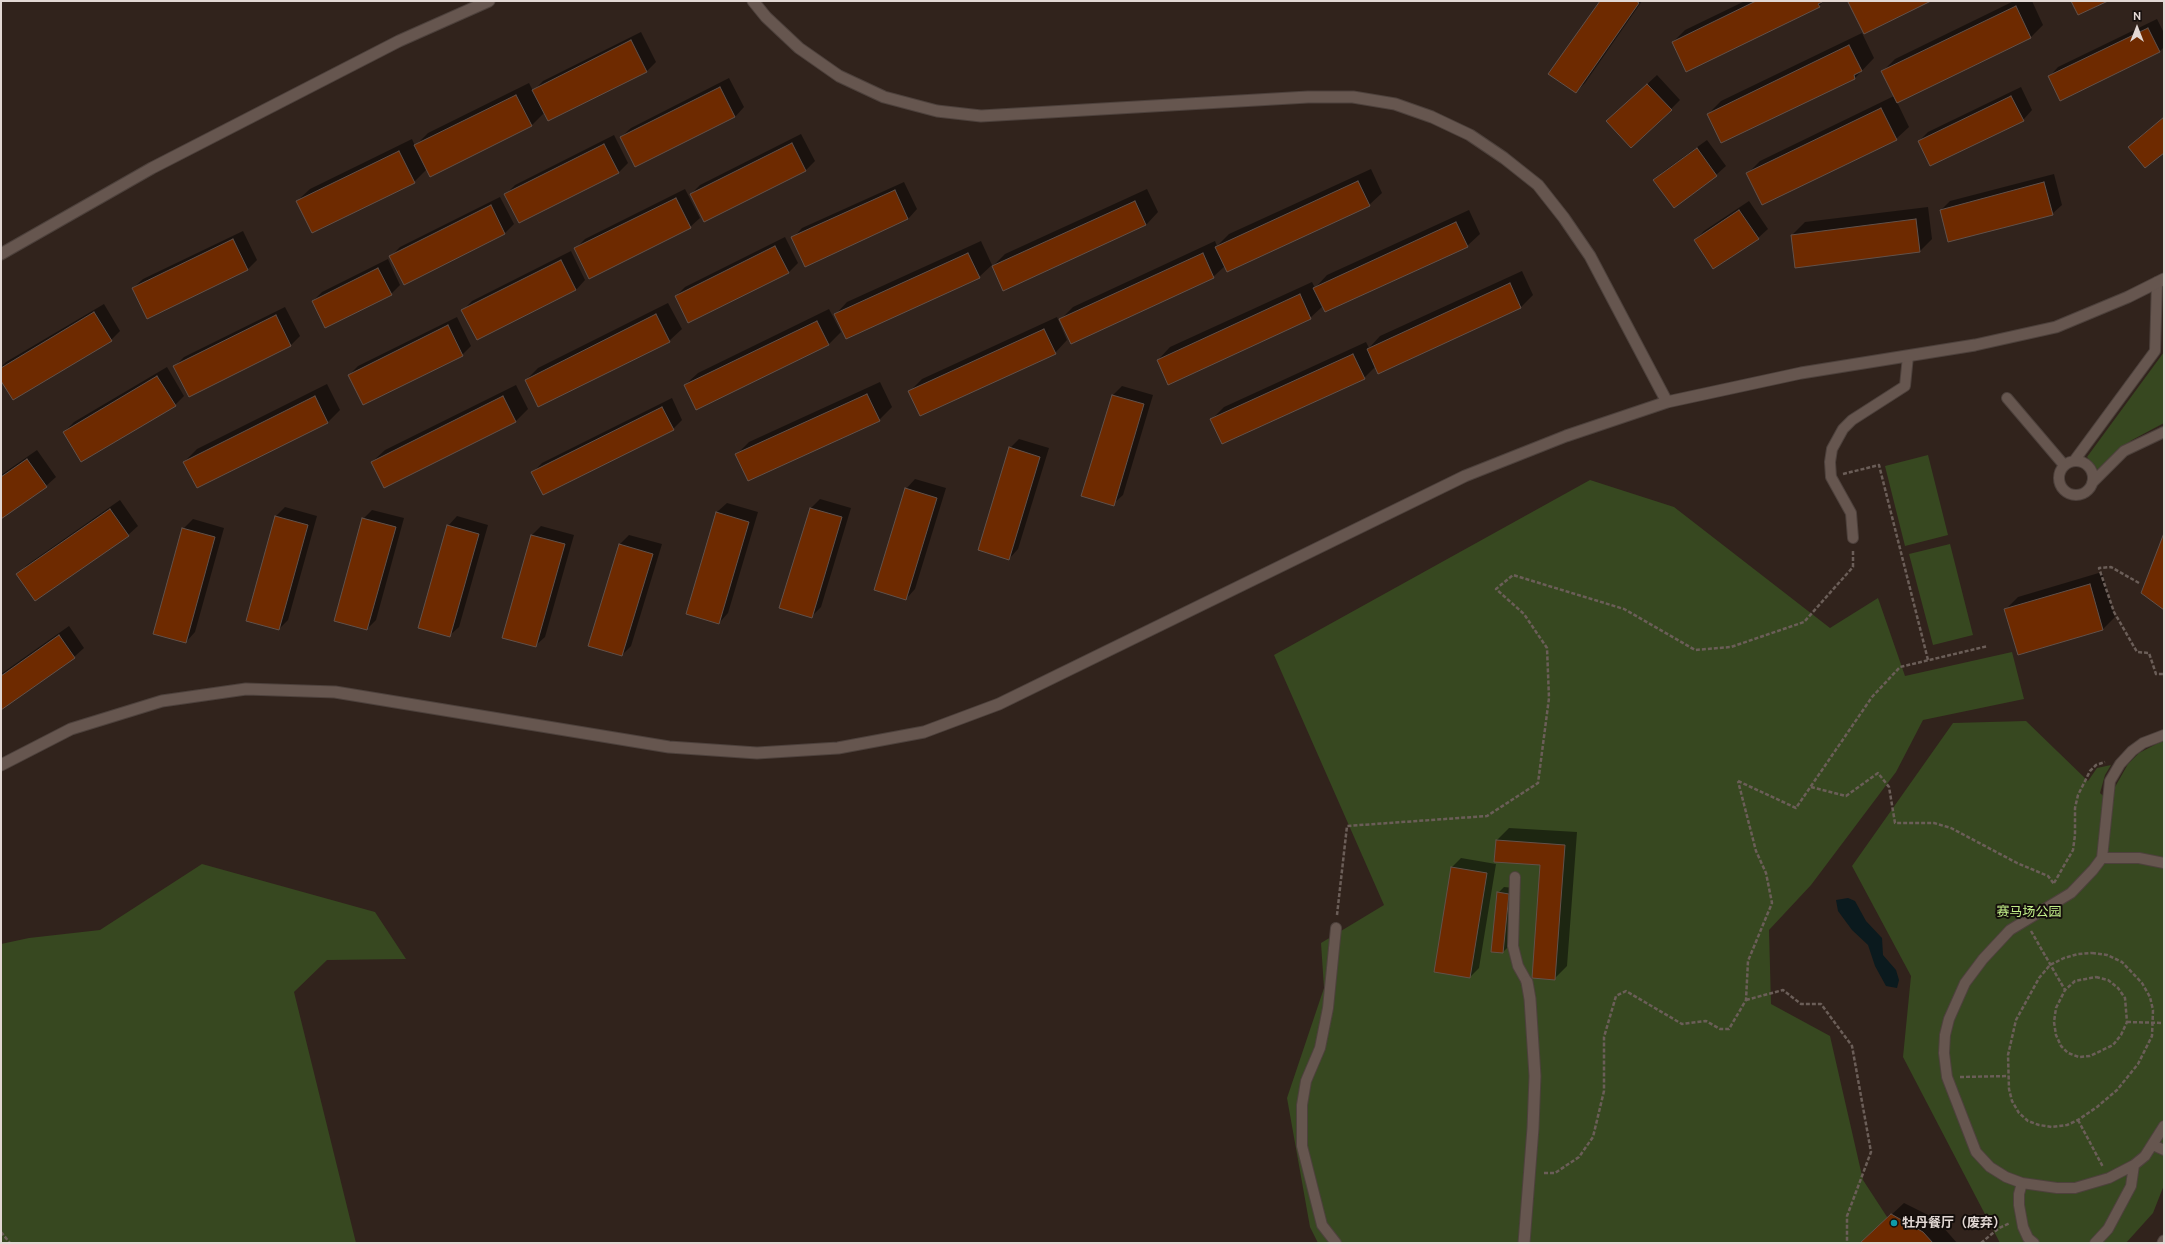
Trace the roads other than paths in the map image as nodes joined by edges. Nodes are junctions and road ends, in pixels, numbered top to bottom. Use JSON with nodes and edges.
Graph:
{"nodes":[{"id":1,"x":489,"y":1,"type":"edge"},
{"id":2,"x":753,"y":1,"type":"edge"},
{"id":3,"x":1,"y":254,"type":"edge"},
{"id":4,"x":2161,"y":280,"type":"edge"},
{"id":5,"x":1908,"y":356,"type":"junction"},
{"id":6,"x":2007,"y":398,"type":"dead end"},
{"id":7,"x":1667,"y":402,"type":"junction"},
{"id":8,"x":2164,"y":432,"type":"edge"},
{"id":9,"x":2074,"y":461,"type":"junction"},
{"id":10,"x":2064,"y":465,"type":"junction"},
{"id":11,"x":2092,"y":483,"type":"junction"},
{"id":12,"x":1853,"y":538,"type":"road end"},
{"id":13,"x":2164,"y":735,"type":"edge"},
{"id":14,"x":1,"y":765,"type":"edge"},
{"id":15,"x":2102,"y":858,"type":"junction"},
{"id":16,"x":2164,"y":864,"type":"edge"},
{"id":17,"x":1515,"y":877,"type":"dead end"},
{"id":18,"x":1336,"y":928,"type":"road end"},
{"id":19,"x":1527,"y":982,"type":"joint"},
{"id":20,"x":2164,"y":1126,"type":"edge"},
{"id":21,"x":2153,"y":1145,"type":"junction"},
{"id":22,"x":2164,"y":1150,"type":"edge"},
{"id":23,"x":2134,"y":1165,"type":"junction"},
{"id":24,"x":2022,"y":1183,"type":"junction"},
{"id":25,"x":1336,"y":1243,"type":"edge"},
{"id":26,"x":1524,"y":1243,"type":"edge"},
{"id":27,"x":2034,"y":1243,"type":"edge"},
{"id":28,"x":2095,"y":1243,"type":"edge"}],
"edges":[{"from":1,"to":3,"type":"street"},
{"from":2,"to":7,"type":"street"},
{"from":4,"to":5,"type":"street"},
{"from":4,"to":9,"type":"lane"},
{"from":5,"to":7,"type":"street"},
{"from":5,"to":12,"type":"lane"},
{"from":6,"to":10,"type":"lane"},
{"from":7,"to":14,"type":"street"},
{"from":8,"to":11,"type":"lane"},
{"from":9,"to":10,"type":"lane"},
{"from":9,"to":11,"type":"lane"},
{"from":10,"to":11,"type":"lane"},
{"from":13,"to":15,"type":"lane"},
{"from":15,"to":16,"type":"lane"},
{"from":15,"to":24,"type":"lane"},
{"from":17,"to":19,"type":"lane"},
{"from":18,"to":25,"type":"lane"},
{"from":19,"to":26,"type":"street"},
{"from":20,"to":21,"type":"lane"},
{"from":21,"to":22,"type":"lane"},
{"from":21,"to":23,"type":"lane"},
{"from":23,"to":24,"type":"lane"},
{"from":23,"to":28,"type":"lane"},
{"from":24,"to":27,"type":"lane"}]}
